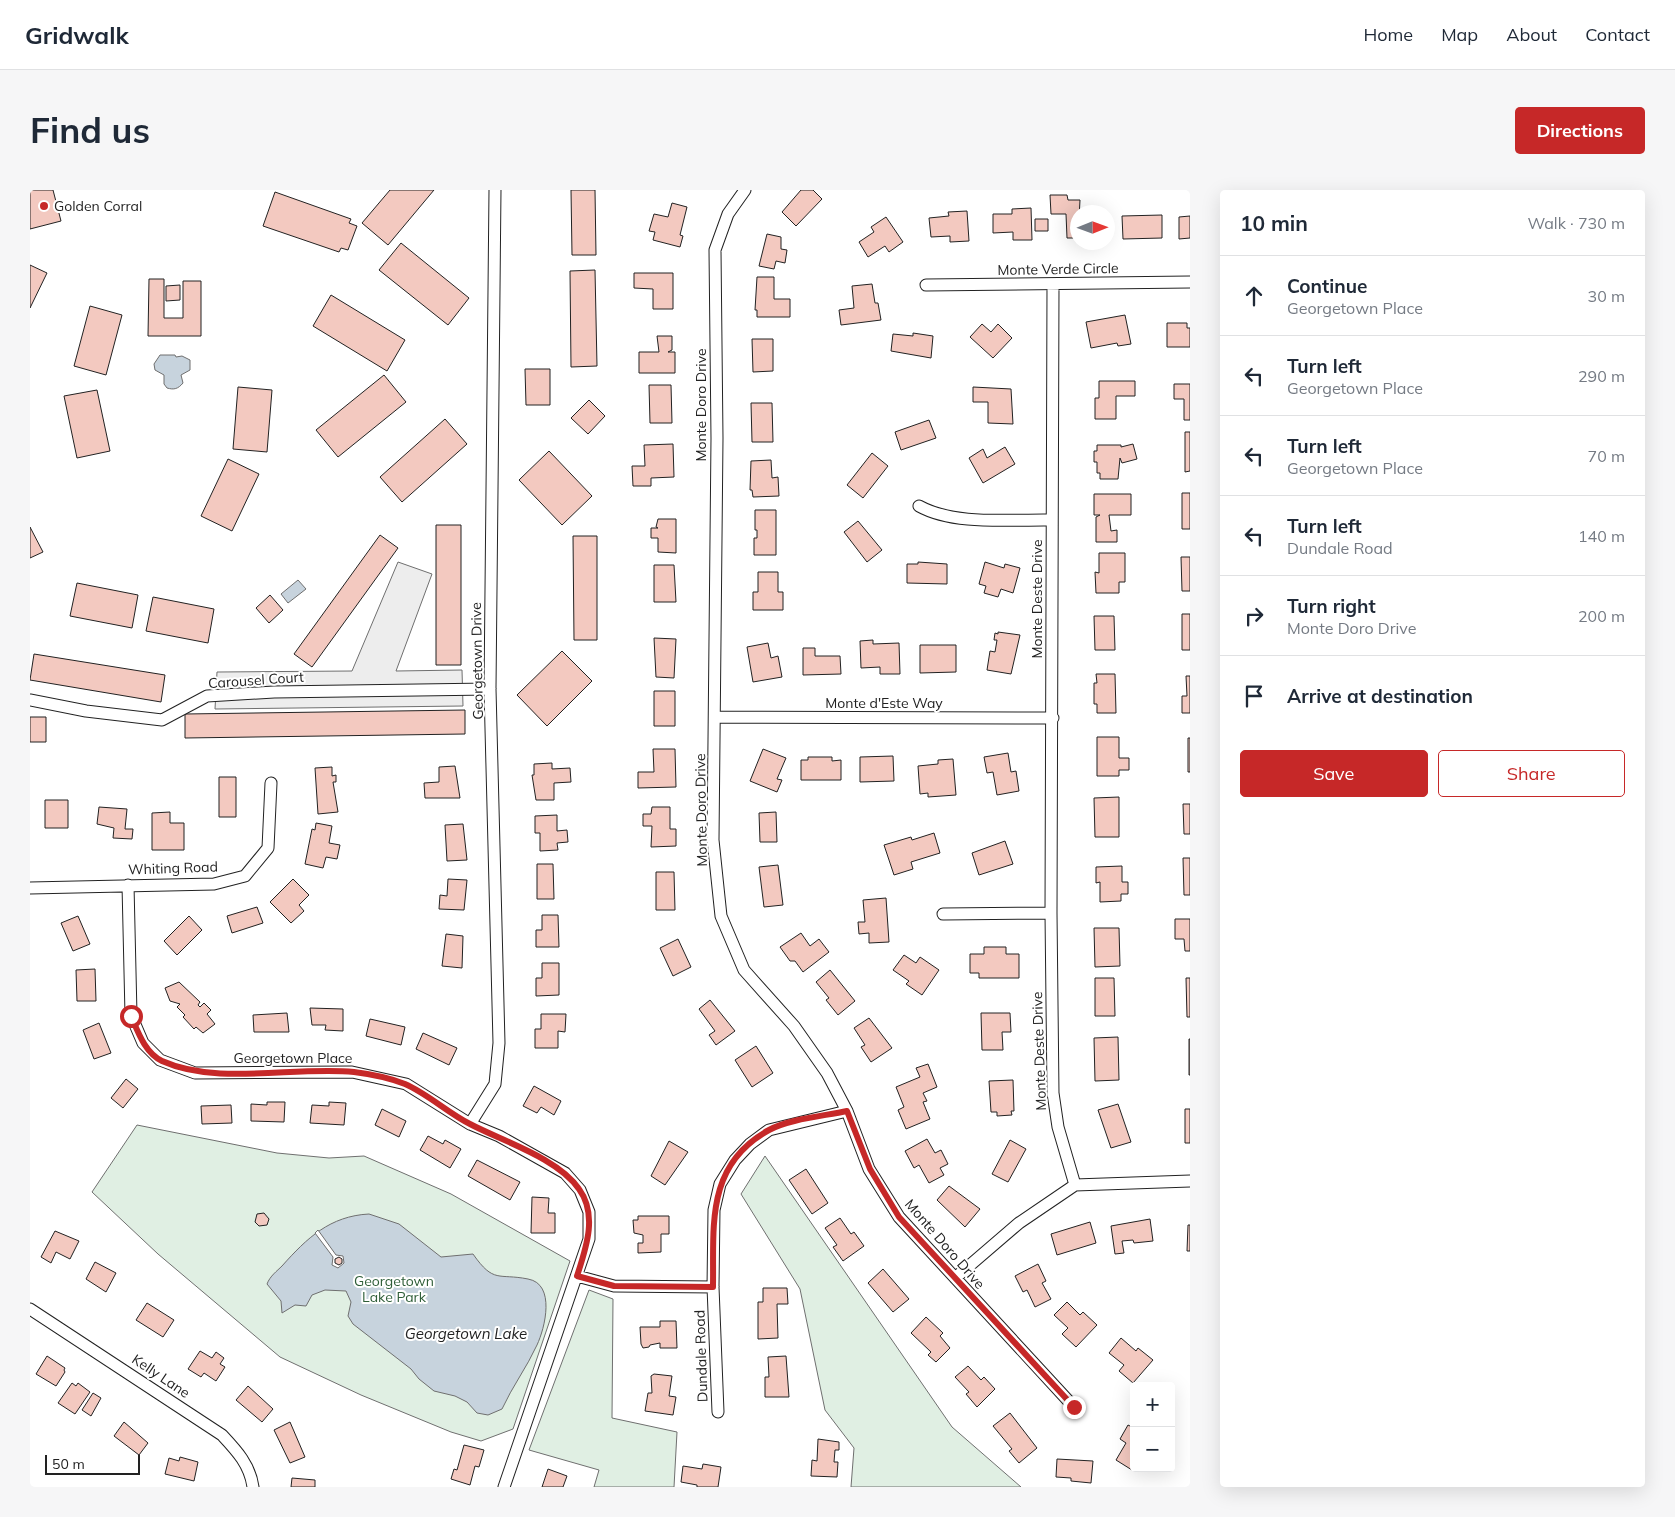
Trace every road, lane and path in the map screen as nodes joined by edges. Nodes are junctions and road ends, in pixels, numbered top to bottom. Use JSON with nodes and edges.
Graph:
{"nodes":[{"id":1,"x":495,"y":190,"type":"edge"},
{"id":2,"x":745,"y":190,"type":"edge"},
{"id":3,"x":1190,"y":282,"type":"edge"},
{"id":4,"x":926,"y":285,"type":"dead end"},
{"id":5,"x":1053,"y":285,"type":"junction"},
{"id":6,"x":919,"y":506,"type":"dead end"},
{"id":7,"x":1052,"y":520,"type":"junction"},
{"id":8,"x":490,"y":689,"type":"junction"},
{"id":9,"x":30,"y":700,"type":"edge"},
{"id":10,"x":715,"y":717,"type":"junction"},
{"id":11,"x":1053,"y":718,"type":"junction"},
{"id":12,"x":271,"y":783,"type":"dead end"},
{"id":13,"x":128,"y":885,"type":"junction"},
{"id":14,"x":30,"y":888,"type":"edge"},
{"id":15,"x":1050,"y":913,"type":"junction"},
{"id":16,"x":943,"y":914,"type":"dead end"},
{"id":17,"x":847,"y":1111,"type":"junction"},
{"id":18,"x":470,"y":1124,"type":"junction"},
{"id":19,"x":1190,"y":1181,"type":"edge"},
{"id":20,"x":1075,"y":1186,"type":"junction"},
{"id":21,"x":577,"y":1276,"type":"junction"},
{"id":22,"x":955,"y":1278,"type":"junction"},
{"id":23,"x":713,"y":1287,"type":"junction"},
{"id":24,"x":30,"y":1309,"type":"edge"},
{"id":25,"x":1074,"y":1407,"type":"dead end"},
{"id":26,"x":718,"y":1412,"type":"dead end"},
{"id":27,"x":253,"y":1487,"type":"edge"},
{"id":28,"x":504,"y":1487,"type":"edge"}],
"edges":[{"from":1,"to":8,"type":"street","name":"Georgetown Drive"},
{"from":2,"to":10,"type":"street","name":"Monte Doro Drive"},
{"from":3,"to":5,"type":"street","name":"Monte Verde Circle"},
{"from":4,"to":5,"type":"street","name":"Monte Verde Circle"},
{"from":5,"to":7,"type":"street","name":"Monte Deste Drive"},
{"from":6,"to":7,"type":"street"},
{"from":7,"to":11,"type":"street","name":"Monte Deste Drive"},
{"from":8,"to":9,"type":"street","name":"Carousel Court"},
{"from":8,"to":18,"type":"street","name":"Georgetown Drive"},
{"from":10,"to":11,"type":"street","name":"Monte d'Este Way"},
{"from":10,"to":17,"type":"street","name":"Monte Doro Drive"},
{"from":11,"to":15,"type":"street","name":"Monte Deste Drive"},
{"from":12,"to":13,"type":"street","name":"Whiting Road"},
{"from":13,"to":14,"type":"street","name":"Whiting Road"},
{"from":13,"to":18,"type":"street","name":"Georgetown Place"},
{"from":15,"to":16,"type":"street"},
{"from":15,"to":20,"type":"street","name":"Monte Deste Drive"},
{"from":17,"to":22,"type":"street","name":"Monte Doro Drive"},
{"from":17,"to":23,"type":"street","name":"Dundale Road"},
{"from":18,"to":21,"type":"street","name":"Georgetown Place"},
{"from":19,"to":20,"type":"street"},
{"from":20,"to":22,"type":"street"},
{"from":21,"to":23,"type":"street"},
{"from":21,"to":28,"type":"street","name":"Georgetown Place"},
{"from":22,"to":25,"type":"street","name":"Monte Doro Drive"},
{"from":23,"to":26,"type":"street","name":"Dundale Road"},
{"from":24,"to":27,"type":"street","name":"Kelly Lane"}]}
